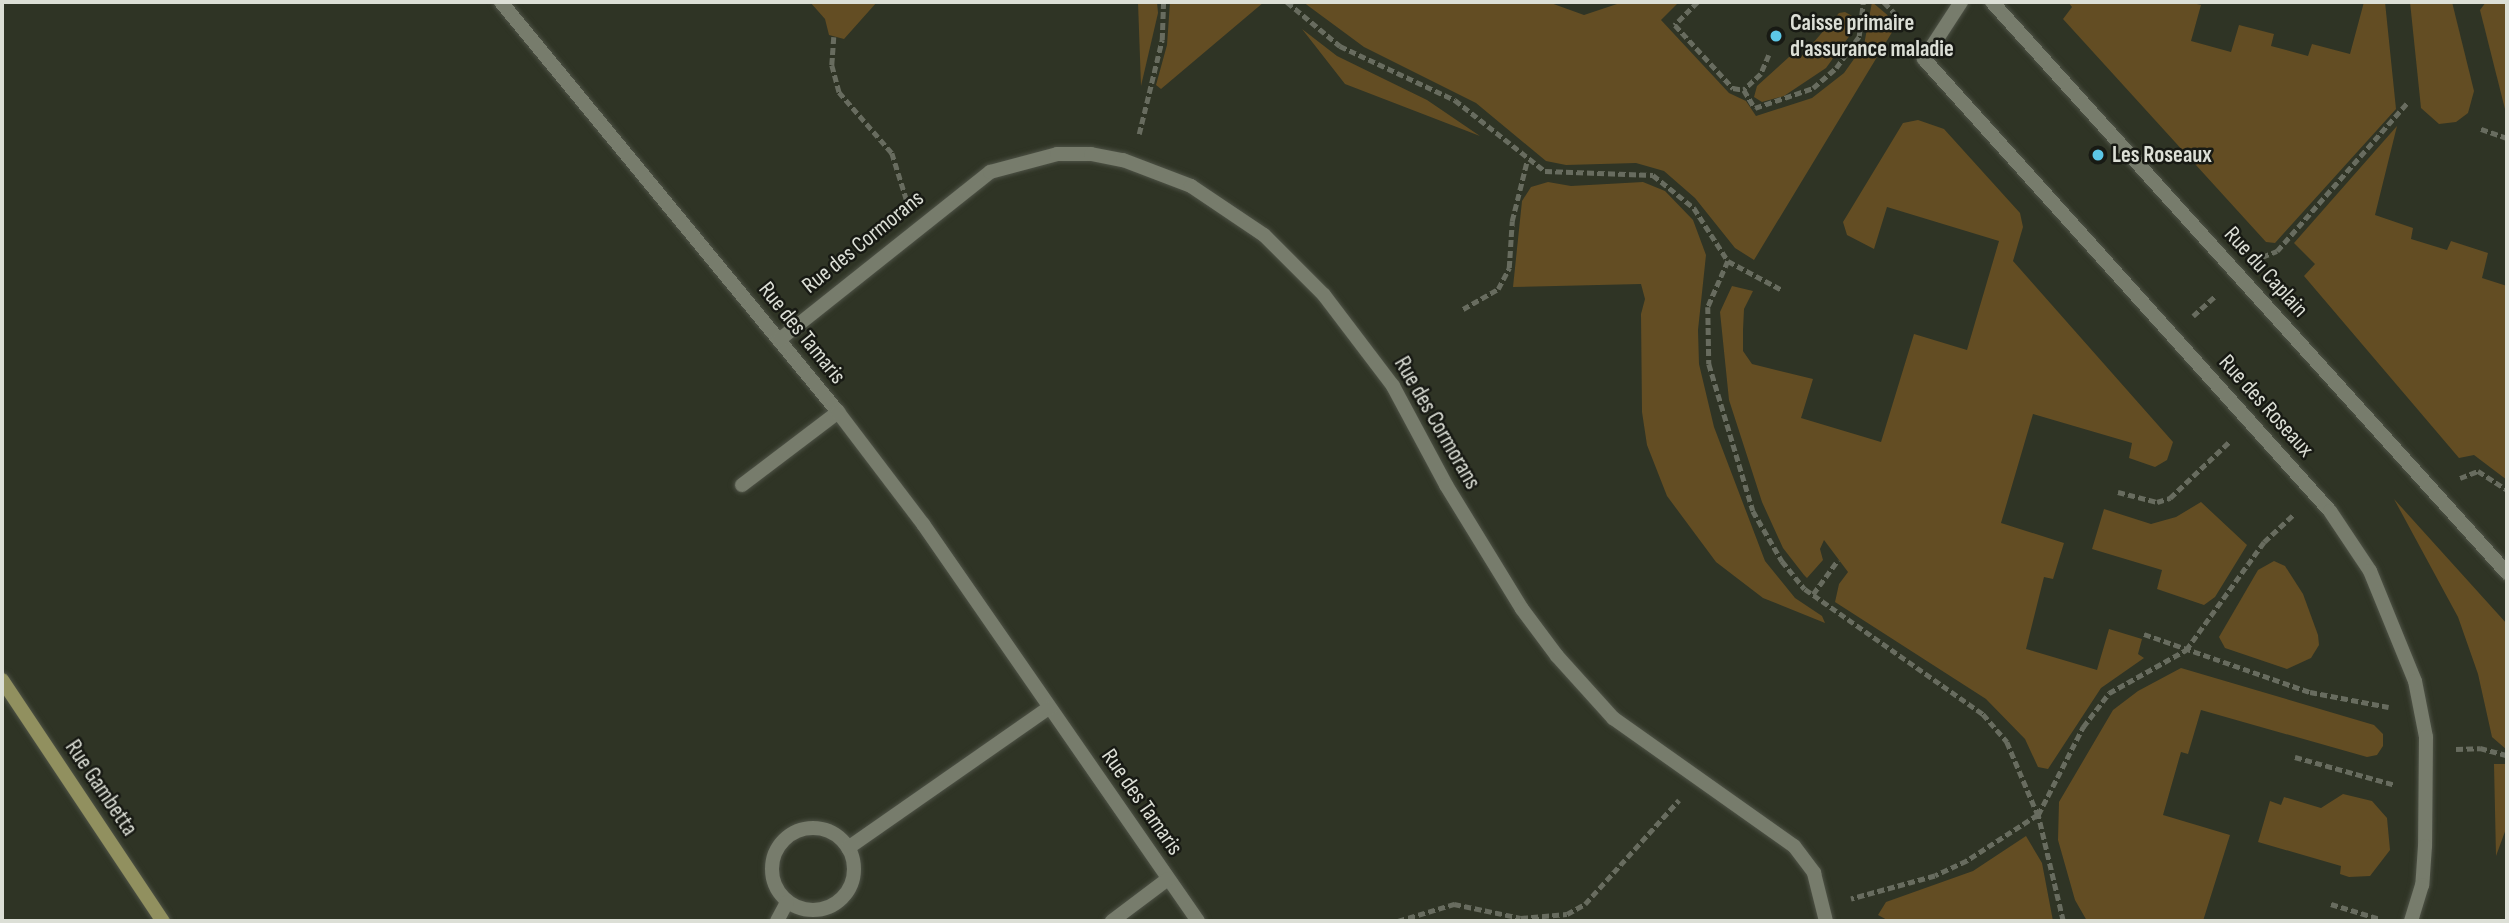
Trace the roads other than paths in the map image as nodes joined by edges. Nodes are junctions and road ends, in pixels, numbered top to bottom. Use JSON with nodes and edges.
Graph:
{"nodes":[{"id":1,"x":501,"y":2,"type":"edge"},
{"id":2,"x":1961,"y":2,"type":"edge"},
{"id":3,"x":1992,"y":2,"type":"edge"},
{"id":4,"x":779,"y":340,"type":"junction"},
{"id":5,"x":838,"y":412,"type":"junction"},
{"id":6,"x":742,"y":485,"type":"dead end"},
{"id":7,"x":2507,"y":573,"type":"edge"},
{"id":8,"x":2,"y":680,"type":"edge"},
{"id":9,"x":1049,"y":708,"type":"junction"},
{"id":10,"x":848,"y":848,"type":"junction"},
{"id":11,"x":1168,"y":879,"type":"junction"},
{"id":12,"x":787,"y":902,"type":"junction"},
{"id":13,"x":1825,"y":914,"type":"edge"},
{"id":14,"x":163,"y":921,"type":"edge"},
{"id":15,"x":777,"y":921,"type":"edge"},
{"id":16,"x":1112,"y":921,"type":"edge"},
{"id":17,"x":1198,"y":921,"type":"edge"},
{"id":18,"x":2411,"y":921,"type":"edge"}],
"edges":[{"from":1,"to":4,"type":"street","name":"Rue des Tamaris"},
{"from":2,"to":18,"type":"street","name":"Rue des Roseaux"},
{"from":3,"to":7,"type":"street","name":"Rue du Caplain"},
{"from":4,"to":5,"type":"street","name":"Rue des Tamaris"},
{"from":4,"to":13,"type":"street","name":"Rue des Cormorans"},
{"from":5,"to":6,"type":"street"},
{"from":5,"to":9,"type":"street","name":"Rue des Tamaris"},
{"from":8,"to":14,"type":"main road","name":"Rue Gambetta"},
{"from":9,"to":10,"type":"street"},
{"from":9,"to":11,"type":"street","name":"Rue des Tamaris"},
{"from":10,"to":12,"type":"street"},
{"from":10,"to":12,"type":"street"},
{"from":11,"to":16,"type":"street"},
{"from":11,"to":17,"type":"street","name":"Rue des Tamaris"},
{"from":12,"to":15,"type":"street"}]}
